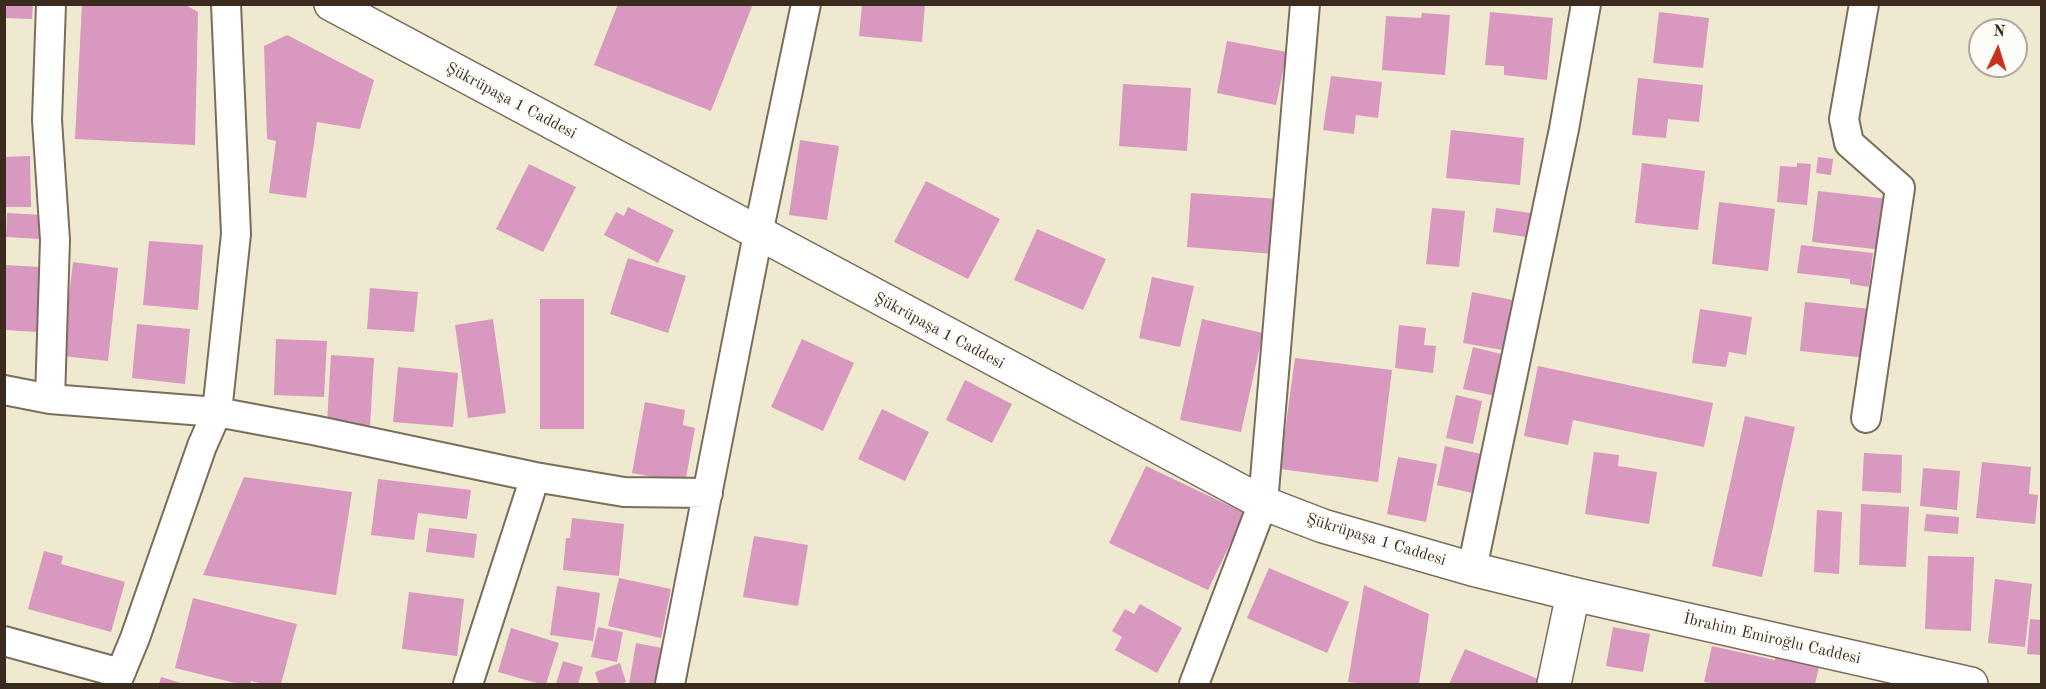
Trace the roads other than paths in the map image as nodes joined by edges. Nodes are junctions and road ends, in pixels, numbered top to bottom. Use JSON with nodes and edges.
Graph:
{"nodes":[{"id":1,"x":51,"y":4,"type":"edge"},
{"id":2,"x":226,"y":4,"type":"edge"},
{"id":3,"x":331,"y":4,"type":"edge"},
{"id":4,"x":806,"y":4,"type":"edge"},
{"id":5,"x":1305,"y":4,"type":"edge"},
{"id":6,"x":1864,"y":4,"type":"edge"},
{"id":7,"x":1582,"y":5,"type":"edge"},
{"id":8,"x":758,"y":234,"type":"junction"},
{"id":9,"x":4,"y":390,"type":"edge"},
{"id":10,"x":50,"y":399,"type":"junction"},
{"id":11,"x":217,"y":412,"type":"junction"},
{"id":12,"x":1866,"y":418,"type":"dead end"},
{"id":13,"x":535,"y":477,"type":"junction"},
{"id":14,"x":708,"y":493,"type":"junction"},
{"id":15,"x":1263,"y":503,"type":"junction"},
{"id":16,"x":1472,"y":569,"type":"junction"},
{"id":17,"x":1573,"y":594,"type":"junction"},
{"id":18,"x":4,"y":641,"type":"edge"},
{"id":19,"x":118,"y":679,"type":"edge"},
{"id":20,"x":468,"y":684,"type":"edge"},
{"id":21,"x":670,"y":684,"type":"edge"},
{"id":22,"x":1194,"y":684,"type":"edge"},
{"id":23,"x":1554,"y":684,"type":"edge"},
{"id":24,"x":1971,"y":684,"type":"edge"}],
"edges":[{"from":1,"to":10,"type":"street"},
{"from":2,"to":11,"type":"street"},
{"from":3,"to":8,"type":"main road","name":"Şükrüpaşa 1 Caddesi"},
{"from":4,"to":8,"type":"street"},
{"from":5,"to":15,"type":"street"},
{"from":6,"to":12,"type":"street"},
{"from":7,"to":16,"type":"street"},
{"from":8,"to":14,"type":"street"},
{"from":8,"to":15,"type":"main road","name":"Şükrüpaşa 1 Caddesi"},
{"from":9,"to":10,"type":"street"},
{"from":10,"to":11,"type":"street"},
{"from":11,"to":13,"type":"street"},
{"from":11,"to":19,"type":"street"},
{"from":13,"to":14,"type":"street"},
{"from":13,"to":20,"type":"street"},
{"from":14,"to":21,"type":"street"},
{"from":15,"to":16,"type":"main road","name":"Şükrüpaşa 1 Caddesi"},
{"from":15,"to":22,"type":"street"},
{"from":16,"to":17,"type":"main road","name":"Şükrüpaşa 1 Caddesi"},
{"from":17,"to":23,"type":"main road"},
{"from":17,"to":24,"type":"main road","name":"İbrahim Emiroğlu Caddesi"},
{"from":18,"to":19,"type":"street"}]}
